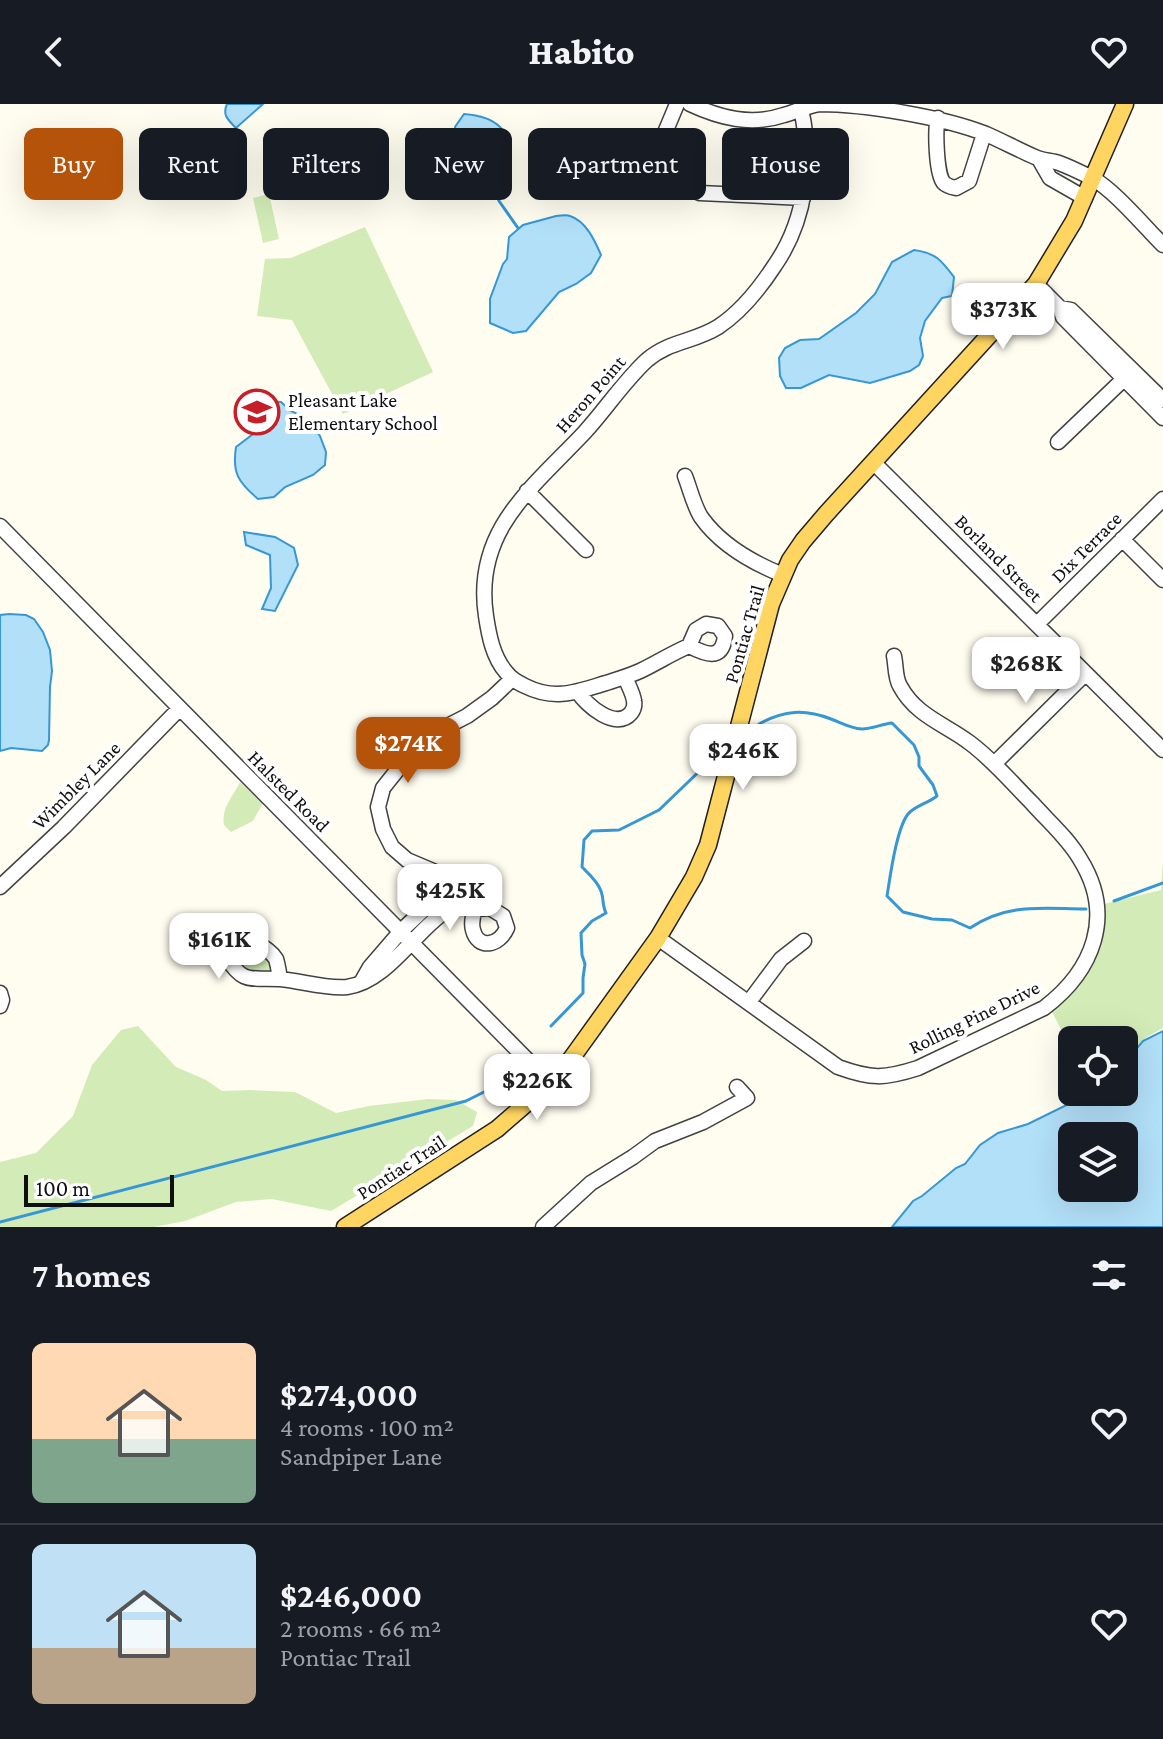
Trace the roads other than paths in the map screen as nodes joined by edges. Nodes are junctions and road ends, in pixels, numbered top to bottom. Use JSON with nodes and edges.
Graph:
{"nodes":[{"id":1,"x":677,"y":104,"type":"edge"},
{"id":2,"x":690,"y":104,"type":"edge"},
{"id":3,"x":1125,"y":104,"type":"edge"},
{"id":4,"x":801,"y":109,"type":"junction"},
{"id":5,"x":938,"y":118,"type":"junction"},
{"id":6,"x":804,"y":128,"type":"edge"},
{"id":7,"x":984,"y":134,"type":"junction"},
{"id":8,"x":1039,"y":159,"type":"junction"},
{"id":9,"x":1094,"y":179,"type":"junction"},
{"id":10,"x":722,"y":194,"type":"edge"},
{"id":11,"x":1085,"y":198,"type":"junction"},
{"id":12,"x":802,"y":200,"type":"edge"},
{"id":13,"x":1163,"y":245,"type":"edge"},
{"id":14,"x":1036,"y":284,"type":"junction"},
{"id":15,"x":1128,"y":375,"type":"junction"},
{"id":16,"x":1163,"y":400,"type":"edge"},
{"id":17,"x":1163,"y":418,"type":"edge"},
{"id":18,"x":1058,"y":442,"type":"dead end"},
{"id":19,"x":874,"y":463,"type":"junction"},
{"id":20,"x":685,"y":476,"type":"dead end"},
{"id":21,"x":527,"y":491,"type":"junction"},
{"id":22,"x":1163,"y":499,"type":"edge"},
{"id":23,"x":0,"y":526,"type":"edge"},
{"id":24,"x":1122,"y":539,"type":"junction"},
{"id":25,"x":586,"y":550,"type":"dead end"},
{"id":26,"x":783,"y":575,"type":"junction"},
{"id":27,"x":1163,"y":580,"type":"edge"},
{"id":28,"x":1037,"y":624,"type":"junction"},
{"id":29,"x":689,"y":646,"type":"dead end"},
{"id":30,"x":894,"y":656,"type":"dead end"},
{"id":31,"x":1085,"y":674,"type":"junction"},
{"id":32,"x":625,"y":677,"type":"junction"},
{"id":33,"x":511,"y":680,"type":"junction"},
{"id":34,"x":578,"y":692,"type":"junction"},
{"id":35,"x":179,"y":709,"type":"junction"},
{"id":36,"x":1163,"y":750,"type":"edge"},
{"id":37,"x":994,"y":764,"type":"junction"},
{"id":38,"x":452,"y":883,"type":"junction"},
{"id":39,"x":0,"y":887,"type":"edge"},
{"id":40,"x":463,"y":896,"type":"junction"},
{"id":41,"x":475,"y":909,"type":"dead end"},
{"id":42,"x":401,"y":931,"type":"junction"},
{"id":43,"x":658,"y":938,"type":"junction"},
{"id":44,"x":804,"y":941,"type":"dead end"},
{"id":45,"x":412,"y":942,"type":"junction"},
{"id":46,"x":280,"y":979,"type":"dead end"},
{"id":47,"x":362,"y":981,"type":"junction"},
{"id":48,"x":0,"y":993,"type":"edge"},
{"id":49,"x":749,"y":1002,"type":"junction"},
{"id":50,"x":0,"y":1006,"type":"edge"},
{"id":51,"x":550,"y":1083,"type":"junction"},
{"id":52,"x":737,"y":1087,"type":"dead end"},
{"id":53,"x":345,"y":1227,"type":"edge"},
{"id":54,"x":543,"y":1227,"type":"edge"}],
"edges":[{"from":1,"to":10,"type":"street"},
{"from":2,"to":4,"type":"street"},
{"from":3,"to":9,"type":"main road","name":"Pontiac Trail"},
{"from":4,"to":5,"type":"street"},
{"from":4,"to":6,"type":"street","name":"Heron Point"},
{"from":5,"to":7,"type":"street"},
{"from":5,"to":7,"type":"street"},
{"from":7,"to":8,"type":"street"},
{"from":8,"to":9,"type":"street"},
{"from":8,"to":11,"type":"street"},
{"from":9,"to":11,"type":"main road","name":"Pontiac Trail"},
{"from":9,"to":13,"type":"street"},
{"from":11,"to":14,"type":"main road","name":"Pontiac Trail"},
{"from":12,"to":21,"type":"street","name":"Heron Point"},
{"from":14,"to":15,"type":"street"},
{"from":14,"to":19,"type":"main road","name":"Pontiac Trail"},
{"from":15,"to":16,"type":"street"},
{"from":15,"to":17,"type":"street"},
{"from":15,"to":18,"type":"street"},
{"from":19,"to":26,"type":"main road","name":"Pontiac Trail"},
{"from":19,"to":28,"type":"street","name":"Borland Street"},
{"from":20,"to":26,"type":"street"},
{"from":21,"to":25,"type":"street"},
{"from":21,"to":33,"type":"street","name":"Heron Point"},
{"from":22,"to":24,"type":"street","name":"Dix Terrace"},
{"from":23,"to":35,"type":"street","name":"Halsted Road"},
{"from":24,"to":27,"type":"street"},
{"from":24,"to":28,"type":"street","name":"Dix Terrace"},
{"from":26,"to":43,"type":"main road","name":"Pontiac Trail"},
{"from":28,"to":31,"type":"street","name":"Borland Street"},
{"from":29,"to":32,"type":"street"},
{"from":30,"to":37,"type":"street","name":"Rolling Pine Drive"},
{"from":31,"to":36,"type":"street","name":"Borland Street"},
{"from":31,"to":37,"type":"street"},
{"from":32,"to":34,"type":"street"},
{"from":32,"to":34,"type":"street"},
{"from":33,"to":34,"type":"street"},
{"from":33,"to":38,"type":"street"},
{"from":35,"to":39,"type":"street","name":"Wimbley Lane"},
{"from":35,"to":42,"type":"street","name":"Halsted Road"},
{"from":37,"to":49,"type":"street","name":"Rolling Pine Drive"},
{"from":38,"to":40,"type":"street"},
{"from":38,"to":42,"type":"street"},
{"from":40,"to":41,"type":"street"},
{"from":40,"to":45,"type":"street"},
{"from":42,"to":45,"type":"street","name":"Halsted Road"},
{"from":42,"to":47,"type":"street"},
{"from":43,"to":49,"type":"street","name":"Rolling Pine Drive"},
{"from":43,"to":51,"type":"main road","name":"Pontiac Trail"},
{"from":44,"to":49,"type":"street"},
{"from":45,"to":47,"type":"street"},
{"from":45,"to":51,"type":"street","name":"Halsted Road"},
{"from":46,"to":47,"type":"street"},
{"from":48,"to":50,"type":"street"},
{"from":51,"to":53,"type":"main road","name":"Pontiac Trail"},
{"from":52,"to":54,"type":"street"}]}
